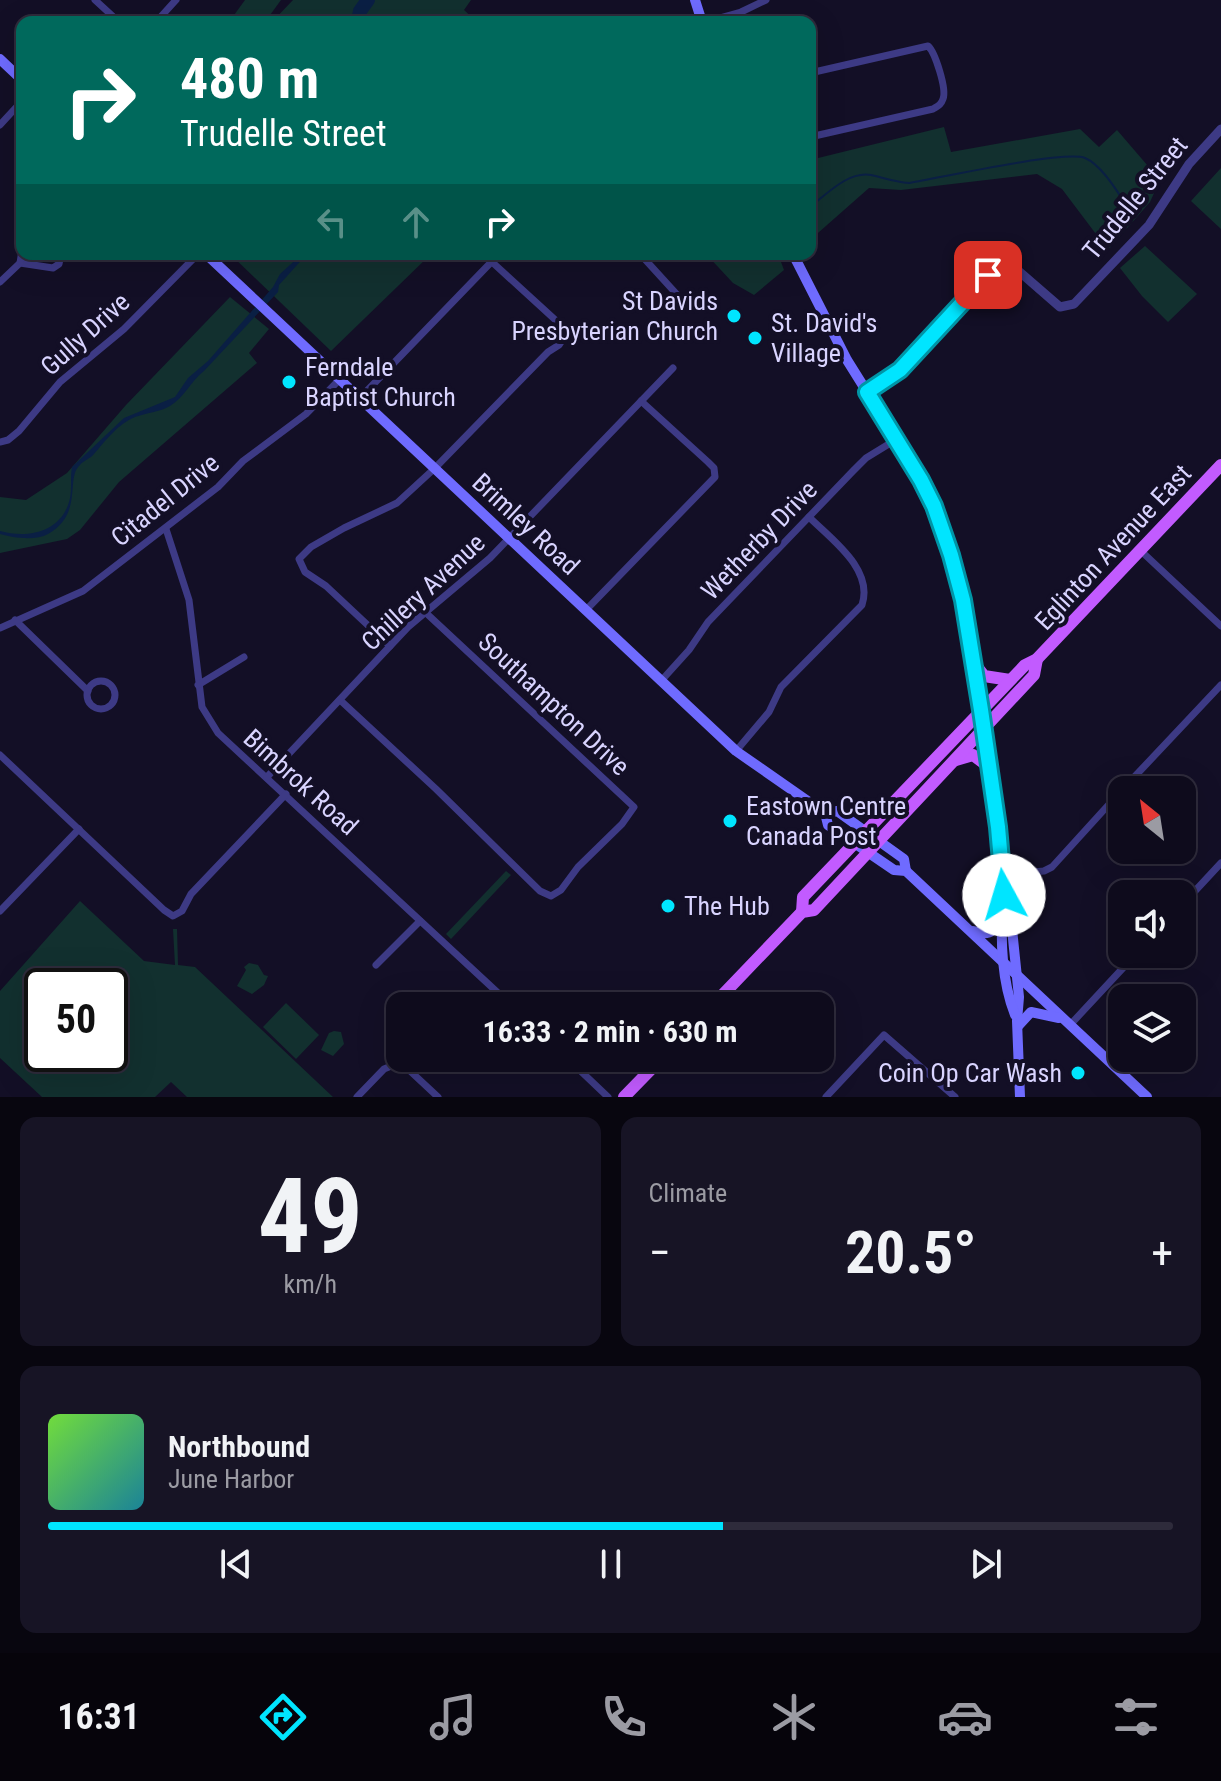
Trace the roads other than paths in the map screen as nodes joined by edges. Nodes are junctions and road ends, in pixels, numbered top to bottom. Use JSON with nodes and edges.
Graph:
{"nodes":[{"id":1,"x":95,"y":0,"type":"edge"},
{"id":2,"x":176,"y":0,"type":"edge"},
{"id":3,"x":766,"y":0,"type":"edge"},
{"id":4,"x":112,"y":16,"type":"edge"},
{"id":5,"x":161,"y":16,"type":"edge"},
{"id":6,"x":726,"y":16,"type":"edge"},
{"id":7,"x":0,"y":59,"type":"edge"},
{"id":8,"x":816,"y":72,"type":"edge"},
{"id":9,"x":16,"y":74,"type":"edge"},
{"id":10,"x":16,"y":108,"type":"edge"},
{"id":11,"x":0,"y":125,"type":"edge"},
{"id":12,"x":1221,"y":129,"type":"edge"},
{"id":13,"x":816,"y":136,"type":"edge"},
{"id":14,"x":20,"y":260,"type":"edge"},
{"id":15,"x":60,"y":260,"type":"edge"},
{"id":16,"x":192,"y":260,"type":"edge"},
{"id":17,"x":212,"y":260,"type":"edge"},
{"id":18,"x":645,"y":260,"type":"edge"},
{"id":19,"x":796,"y":260,"type":"edge"},
{"id":20,"x":492,"y":262,"type":"joint"},
{"id":21,"x":20,"y":263,"type":"junction"},
{"id":22,"x":0,"y":282,"type":"edge"},
{"id":23,"x":682,"y":300,"type":"dead end"},
{"id":24,"x":673,"y":368,"type":"dead end"},
{"id":25,"x":340,"y":379,"type":"junction"},
{"id":26,"x":867,"y":392,"type":"junction"},
{"id":27,"x":360,"y":398,"type":"junction"},
{"id":28,"x":641,"y":401,"type":"junction"},
{"id":29,"x":897,"y":439,"type":"junction"},
{"id":30,"x":0,"y":442,"type":"edge"},
{"id":31,"x":1221,"y":465,"type":"edge"},
{"id":32,"x":435,"y":468,"type":"junction"},
{"id":33,"x":809,"y":517,"type":"junction"},
{"id":34,"x":166,"y":529,"type":"junction"},
{"id":35,"x":509,"y":538,"type":"junction"},
{"id":36,"x":1141,"y":551,"type":"junction"},
{"id":37,"x":586,"y":610,"type":"junction"},
{"id":38,"x":425,"y":612,"type":"junction"},
{"id":39,"x":15,"y":620,"type":"junction"},
{"id":40,"x":1221,"y":626,"type":"edge"},
{"id":41,"x":0,"y":628,"type":"edge"},
{"id":42,"x":390,"y":646,"type":"junction"},
{"id":43,"x":244,"y":657,"type":"dead end"},
{"id":44,"x":1037,"y":659,"type":"junction"},
{"id":45,"x":974,"y":663,"type":"junction"},
{"id":46,"x":1010,"y":680,"type":"junction"},
{"id":47,"x":661,"y":681,"type":"junction"},
{"id":48,"x":198,"y":685,"type":"junction"},
{"id":49,"x":1221,"y":685,"type":"edge"},
{"id":50,"x":88,"y":691,"type":"junction"},
{"id":51,"x":340,"y":700,"type":"junction"},
{"id":52,"x":981,"y":710,"type":"junction"},
{"id":53,"x":984,"y":728,"type":"junction"},
{"id":54,"x":736,"y":751,"type":"junction"},
{"id":55,"x":1,"y":758,"type":"edge"},
{"id":56,"x":952,"y":761,"type":"junction"},
{"id":57,"x":989,"y":767,"type":"junction"},
{"id":58,"x":1135,"y":776,"type":"edge"},
{"id":59,"x":267,"y":777,"type":"junction"},
{"id":60,"x":286,"y":794,"type":"junction"},
{"id":61,"x":1108,"y":805,"type":"edge"},
{"id":62,"x":825,"y":813,"type":"junction"},
{"id":63,"x":79,"y":829,"type":"junction"},
{"id":64,"x":866,"y":832,"type":"junction"},
{"id":65,"x":878,"y":841,"type":"junction"},
{"id":66,"x":855,"y":843,"type":"junction"},
{"id":67,"x":868,"y":852,"type":"junction"},
{"id":68,"x":1221,"y":863,"type":"edge"},
{"id":69,"x":906,"y":871,"type":"junction"},
{"id":70,"x":1001,"y":875,"type":"junction"},
{"id":71,"x":1196,"y":890,"type":"edge"},
{"id":72,"x":1004,"y":895,"type":"junction"},
{"id":73,"x":0,"y":911,"type":"edge"},
{"id":74,"x":802,"y":912,"type":"junction"},
{"id":75,"x":420,"y":921,"type":"junction"},
{"id":76,"x":1001,"y":922,"type":"junction"},
{"id":77,"x":969,"y":929,"type":"junction"},
{"id":78,"x":376,"y":965,"type":"dead end"},
{"id":79,"x":1005,"y":966,"type":"junction"},
{"id":80,"x":1122,"y":968,"type":"edge"},
{"id":81,"x":1016,"y":976,"type":"junction"},
{"id":82,"x":497,"y":992,"type":"edge"},
{"id":83,"x":725,"y":992,"type":"edge"},
{"id":84,"x":1067,"y":1022,"type":"junction"},
{"id":85,"x":1017,"y":1024,"type":"junction"},
{"id":86,"x":582,"y":1072,"type":"edge"},
{"id":87,"x":648,"y":1072,"type":"edge"},
{"id":88,"x":357,"y":1097,"type":"edge"},
{"id":89,"x":438,"y":1097,"type":"edge"},
{"id":90,"x":608,"y":1097,"type":"edge"},
{"id":91,"x":624,"y":1097,"type":"edge"},
{"id":92,"x":826,"y":1097,"type":"edge"},
{"id":93,"x":955,"y":1097,"type":"edge"},
{"id":94,"x":1020,"y":1097,"type":"edge"},
{"id":95,"x":1147,"y":1097,"type":"edge"}],
"edges":[{"from":1,"to":4,"type":"street"},
{"from":2,"to":5,"type":"street"},
{"from":3,"to":6,"type":"street"},
{"from":7,"to":9,"type":"main road"},
{"from":8,"to":13,"type":"street"},
{"from":10,"to":11,"type":"street"},
{"from":12,"to":26,"type":"street","name":"Trudelle Street"},
{"from":14,"to":21,"type":"street"},
{"from":15,"to":21,"type":"street"},
{"from":16,"to":30,"type":"street","name":"Gully Drive"},
{"from":17,"to":25,"type":"main road","name":"Brimley Road"},
{"from":18,"to":23,"type":"street"},
{"from":19,"to":26,"type":"main road"},
{"from":20,"to":27,"type":"street"},
{"from":20,"to":32,"type":"street"},
{"from":21,"to":22,"type":"street"},
{"from":24,"to":28,"type":"street","name":"Chillery Avenue"},
{"from":25,"to":27,"type":"main road","name":"Brimley Road"},
{"from":25,"to":34,"type":"street","name":"Citadel Drive"},
{"from":26,"to":29,"type":"main road"},
{"from":27,"to":32,"type":"main road","name":"Brimley Road"},
{"from":28,"to":35,"type":"street","name":"Chillery Avenue"},
{"from":28,"to":37,"type":"street"},
{"from":29,"to":33,"type":"street","name":"Wetherby Drive"},
{"from":29,"to":45,"type":"main road"},
{"from":31,"to":36,"type":"main road","name":"Eglinton Avenue East"},
{"from":32,"to":35,"type":"main road","name":"Brimley Road"},
{"from":32,"to":42,"type":"street"},
{"from":33,"to":47,"type":"street","name":"Wetherby Drive"},
{"from":33,"to":54,"type":"street"},
{"from":34,"to":39,"type":"street","name":"Citadel Drive"},
{"from":34,"to":48,"type":"street","name":"Bimbrok Road"},
{"from":35,"to":37,"type":"main road","name":"Brimley Road"},
{"from":35,"to":38,"type":"street","name":"Chillery Avenue"},
{"from":36,"to":40,"type":"street"},
{"from":36,"to":44,"type":"main road","name":"Eglinton Avenue East"},
{"from":37,"to":47,"type":"main road","name":"Brimley Road"},
{"from":38,"to":42,"type":"street","name":"Chillery Avenue"},
{"from":38,"to":51,"type":"street","name":"Southampton Drive"},
{"from":39,"to":41,"type":"street","name":"Citadel Drive"},
{"from":39,"to":50,"type":"street"},
{"from":42,"to":51,"type":"street","name":"Chillery Avenue"},
{"from":43,"to":48,"type":"street"},
{"from":44,"to":46,"type":"main road","name":"Eglinton Avenue East"},
{"from":44,"to":53,"type":"main road","name":"Eglinton Avenue East"},
{"from":45,"to":46,"type":"main road"},
{"from":45,"to":52,"type":"main road"},
{"from":46,"to":52,"type":"main road","name":"Eglinton Avenue East"},
{"from":47,"to":54,"type":"main road","name":"Brimley Road"},
{"from":48,"to":59,"type":"street","name":"Bimbrok Road"},
{"from":49,"to":58,"type":"street"},
{"from":50,"to":50,"type":"street"},
{"from":51,"to":59,"type":"street","name":"Chillery Avenue"},
{"from":52,"to":53,"type":"main road"},
{"from":52,"to":64,"type":"main road","name":"Eglinton Avenue East"},
{"from":53,"to":56,"type":"main road","name":"Eglinton Avenue East"},
{"from":53,"to":57,"type":"main road"},
{"from":54,"to":62,"type":"main road","name":"Brimley Road"},
{"from":55,"to":63,"type":"street"},
{"from":56,"to":57,"type":"main road"},
{"from":56,"to":65,"type":"main road","name":"Eglinton Avenue East"},
{"from":57,"to":70,"type":"main road"},
{"from":59,"to":60,"type":"street","name":"Bimbrok Road"},
{"from":60,"to":63,"type":"street"},
{"from":60,"to":75,"type":"street","name":"Bimbrok Road"},
{"from":61,"to":70,"type":"street"},
{"from":62,"to":64,"type":"main road","name":"Brimley Road"},
{"from":62,"to":66,"type":"main road","name":"Brimley Road"},
{"from":63,"to":73,"type":"street"},
{"from":64,"to":65,"type":"main road","name":"Brimley Road"},
{"from":64,"to":66,"type":"main road","name":"Eglinton Avenue East"},
{"from":65,"to":67,"type":"main road","name":"Eglinton Avenue East"},
{"from":65,"to":69,"type":"main road","name":"Brimley Road"},
{"from":66,"to":67,"type":"main road","name":"Brimley Road"},
{"from":66,"to":74,"type":"main road","name":"Eglinton Avenue East"},
{"from":67,"to":69,"type":"main road","name":"Brimley Road"},
{"from":67,"to":74,"type":"main road","name":"Eglinton Avenue East"},
{"from":68,"to":71,"type":"street"},
{"from":69,"to":77,"type":"main road","name":"Brimley Road"},
{"from":70,"to":72,"type":"main road"},
{"from":72,"to":76,"type":"main road"},
{"from":72,"to":81,"type":"main road"},
{"from":74,"to":83,"type":"main road","name":"Eglinton Avenue East"},
{"from":75,"to":78,"type":"street"},
{"from":75,"to":82,"type":"street","name":"Bimbrok Road"},
{"from":76,"to":77,"type":"main road"},
{"from":76,"to":79,"type":"main road"},
{"from":77,"to":79,"type":"main road","name":"Brimley Road"},
{"from":79,"to":81,"type":"main road","name":"Brimley Road"},
{"from":79,"to":85,"type":"main road"},
{"from":80,"to":84,"type":"street"},
{"from":81,"to":84,"type":"main road","name":"Brimley Road"},
{"from":81,"to":85,"type":"main road"},
{"from":84,"to":85,"type":"main road"},
{"from":84,"to":95,"type":"main road","name":"Brimley Road"},
{"from":85,"to":94,"type":"main road"},
{"from":86,"to":90,"type":"street"},
{"from":87,"to":91,"type":"main road"},
{"from":88,"to":89,"type":"street"},
{"from":92,"to":93,"type":"street"}]}
